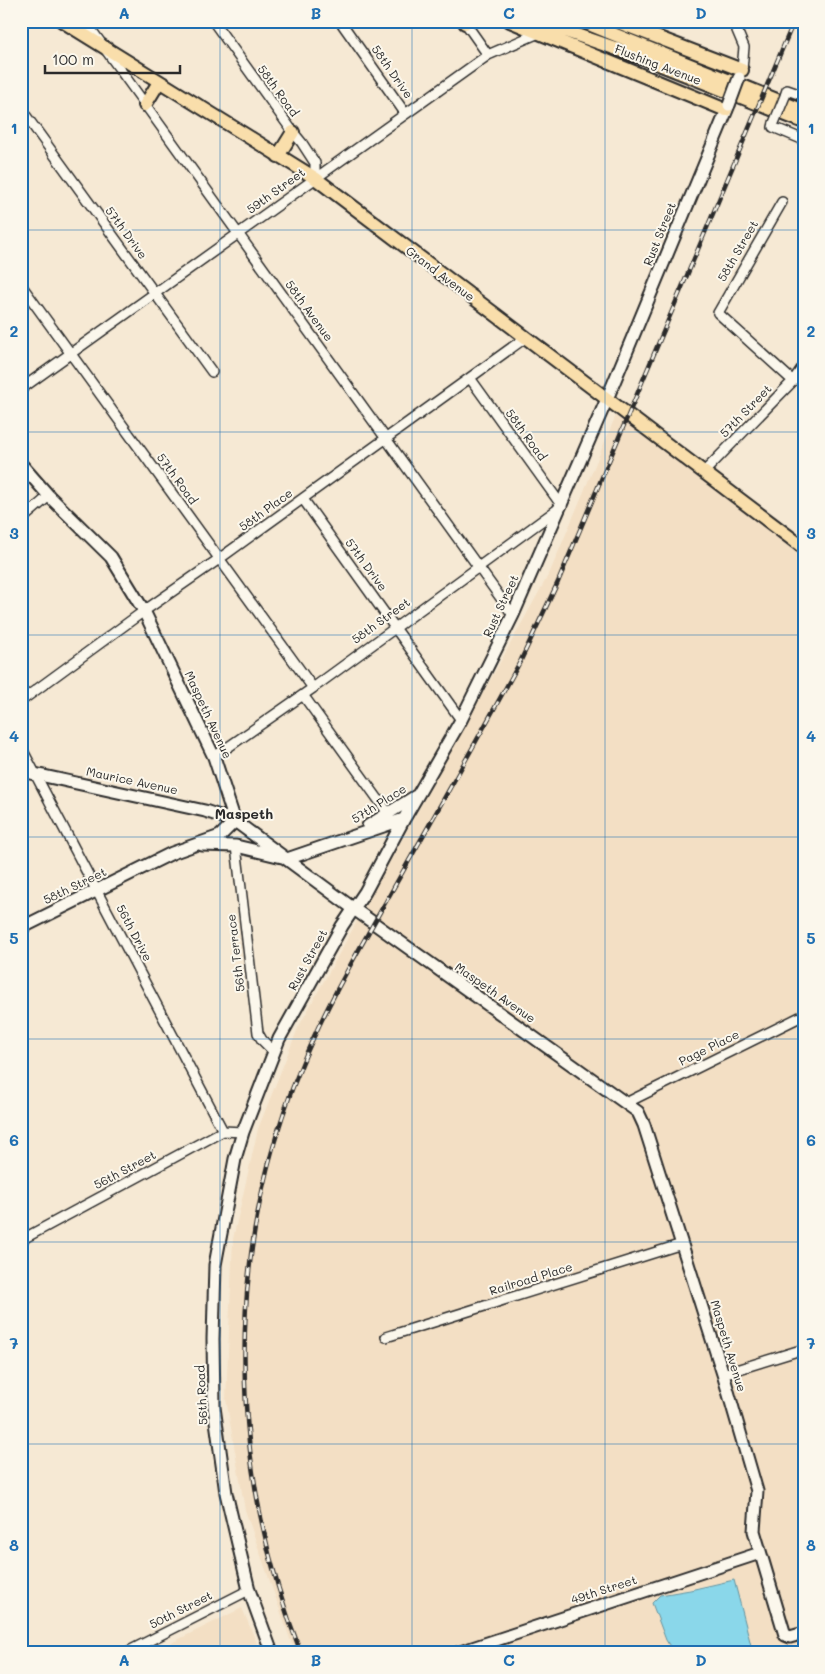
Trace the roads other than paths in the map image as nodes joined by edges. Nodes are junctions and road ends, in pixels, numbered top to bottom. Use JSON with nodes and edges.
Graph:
{"nodes":[{"id":1,"x":62,"y":21,"type":"edge"},
{"id":2,"x":85,"y":21,"type":"edge"},
{"id":3,"x":213,"y":21,"type":"edge"},
{"id":4,"x":340,"y":21,"type":"edge"},
{"id":5,"x":510,"y":21,"type":"edge"},
{"id":6,"x":581,"y":21,"type":"edge"},
{"id":7,"x":733,"y":21,"type":"edge"},
{"id":8,"x":465,"y":22,"type":"edge"},
{"id":9,"x":620,"y":22,"type":"edge"},
{"id":10,"x":537,"y":27,"type":"edge"},
{"id":11,"x":104,"y":47,"type":"junction"},
{"id":12,"x":488,"y":55,"type":"junction"},
{"id":13,"x":741,"y":74,"type":"junction"},
{"id":14,"x":160,"y":82,"type":"junction"},
{"id":15,"x":804,"y":96,"type":"edge"},
{"id":16,"x":145,"y":105,"type":"junction"},
{"id":17,"x":728,"y":108,"type":"junction"},
{"id":18,"x":21,"y":109,"type":"edge"},
{"id":19,"x":804,"y":112,"type":"edge"},
{"id":20,"x":405,"y":113,"type":"junction"},
{"id":21,"x":804,"y":122,"type":"edge"},
{"id":22,"x":293,"y":132,"type":"junction"},
{"id":23,"x":804,"y":140,"type":"edge"},
{"id":24,"x":278,"y":156,"type":"junction"},
{"id":25,"x":315,"y":178,"type":"junction"},
{"id":26,"x":782,"y":202,"type":"dead end"},
{"id":27,"x":238,"y":233,"type":"junction"},
{"id":28,"x":21,"y":285,"type":"edge"},
{"id":29,"x":154,"y":293,"type":"junction"},
{"id":30,"x":526,"y":338,"type":"junction"},
{"id":31,"x":70,"y":354,"type":"junction"},
{"id":32,"x":804,"y":365,"type":"edge"},
{"id":33,"x":212,"y":372,"type":"dead end"},
{"id":34,"x":470,"y":378,"type":"junction"},
{"id":35,"x":793,"y":381,"type":"junction"},
{"id":36,"x":21,"y":389,"type":"edge"},
{"id":37,"x":607,"y":399,"type":"junction"},
{"id":38,"x":386,"y":439,"type":"junction"},
{"id":39,"x":21,"y":464,"type":"edge"},
{"id":40,"x":704,"y":472,"type":"junction"},
{"id":41,"x":49,"y":496,"type":"junction"},
{"id":42,"x":303,"y":499,"type":"junction"},
{"id":43,"x":562,"y":506,"type":"junction"},
{"id":44,"x":21,"y":520,"type":"edge"},
{"id":45,"x":804,"y":548,"type":"edge"},
{"id":46,"x":219,"y":559,"type":"junction"},
{"id":47,"x":479,"y":567,"type":"junction"},
{"id":48,"x":144,"y":611,"type":"junction"},
{"id":49,"x":513,"y":615,"type":"junction"},
{"id":50,"x":395,"y":628,"type":"junction"},
{"id":51,"x":313,"y":688,"type":"junction"},
{"id":52,"x":303,"y":695,"type":"junction"},
{"id":53,"x":21,"y":701,"type":"edge"},
{"id":54,"x":461,"y":720,"type":"junction"},
{"id":55,"x":21,"y":747,"type":"edge"},
{"id":56,"x":214,"y":757,"type":"junction"},
{"id":57,"x":21,"y":771,"type":"edge"},
{"id":58,"x":35,"y":774,"type":"junction"},
{"id":59,"x":418,"y":795,"type":"junction"},
{"id":60,"x":388,"y":813,"type":"junction"},
{"id":61,"x":404,"y":819,"type":"junction"},
{"id":62,"x":235,"y":821,"type":"junction"},
{"id":63,"x":354,"y":835,"type":"junction"},
{"id":64,"x":195,"y":845,"type":"junction"},
{"id":65,"x":236,"y":846,"type":"junction"},
{"id":66,"x":287,"y":859,"type":"junction"},
{"id":67,"x":98,"y":891,"type":"junction"},
{"id":68,"x":354,"y":910,"type":"junction"},
{"id":69,"x":21,"y":928,"type":"edge"},
{"id":70,"x":804,"y":1015,"type":"edge"},
{"id":71,"x":274,"y":1052,"type":"junction"},
{"id":72,"x":626,"y":1103,"type":"junction"},
{"id":73,"x":223,"y":1132,"type":"junction"},
{"id":74,"x":243,"y":1132,"type":"junction"},
{"id":75,"x":21,"y":1240,"type":"edge"},
{"id":76,"x":682,"y":1244,"type":"junction"},
{"id":77,"x":386,"y":1337,"type":"dead end"},
{"id":78,"x":804,"y":1350,"type":"edge"},
{"id":79,"x":723,"y":1374,"type":"junction"},
{"id":80,"x":760,"y":1553,"type":"junction"},
{"id":81,"x":249,"y":1590,"type":"junction"},
{"id":82,"x":804,"y":1632,"type":"edge"},
{"id":83,"x":125,"y":1653,"type":"edge"},
{"id":84,"x":272,"y":1653,"type":"edge"},
{"id":85,"x":457,"y":1653,"type":"edge"}],
"edges":[{"from":1,"to":11,"type":"main road","name":"Grand Avenue"},
{"from":2,"to":11,"type":"street","name":"58th Avenue"},
{"from":3,"to":22,"type":"street","name":"58th Road"},
{"from":4,"to":20,"type":"street","name":"58th Drive"},
{"from":5,"to":10,"type":"main road"},
{"from":6,"to":19,"type":"main road","name":"Flushing Avenue"},
{"from":7,"to":13,"type":"street"},
{"from":8,"to":12,"type":"street"},
{"from":9,"to":13,"type":"main road"},
{"from":10,"to":12,"type":"street","name":"59th Street"},
{"from":10,"to":17,"type":"main road"},
{"from":10,"to":21,"type":"main road","name":"Flushing Avenue"},
{"from":11,"to":14,"type":"main road","name":"Grand Avenue"},
{"from":11,"to":16,"type":"street","name":"58th Avenue"},
{"from":12,"to":20,"type":"street","name":"59th Street"},
{"from":13,"to":17,"type":"main road","name":"Rust Street","bridge":true},
{"from":14,"to":16,"type":"main road"},
{"from":14,"to":24,"type":"main road","name":"Grand Avenue"},
{"from":15,"to":23,"type":"street","bridge":true},
{"from":16,"to":27,"type":"street","name":"58th Avenue"},
{"from":17,"to":37,"type":"main road","name":"Rust Street"},
{"from":18,"to":29,"type":"street","name":"57th Drive"},
{"from":20,"to":25,"type":"street","name":"59th Street"},
{"from":22,"to":24,"type":"main road"},
{"from":22,"to":25,"type":"street","name":"58th Road"},
{"from":24,"to":25,"type":"main road","name":"Grand Avenue"},
{"from":25,"to":27,"type":"street","name":"59th Street"},
{"from":25,"to":30,"type":"main road","name":"Grand Avenue"},
{"from":26,"to":35,"type":"street","name":"58th Street"},
{"from":27,"to":29,"type":"street","name":"59th Street"},
{"from":27,"to":38,"type":"street","name":"58th Avenue"},
{"from":28,"to":31,"type":"street","name":"57th Road"},
{"from":29,"to":31,"type":"street","name":"59th Street"},
{"from":29,"to":33,"type":"street","name":"57th Drive"},
{"from":30,"to":34,"type":"street","name":"58th Place"},
{"from":30,"to":37,"type":"main road","name":"Grand Avenue"},
{"from":31,"to":36,"type":"street","name":"59th Street"},
{"from":31,"to":46,"type":"street","name":"57th Road"},
{"from":32,"to":35,"type":"street","name":"57th Street"},
{"from":34,"to":38,"type":"street","name":"58th Place"},
{"from":34,"to":43,"type":"street","name":"58th Road"},
{"from":35,"to":40,"type":"street","name":"57th Street"},
{"from":37,"to":40,"type":"main road","name":"Grand Avenue"},
{"from":37,"to":43,"type":"main road","name":"Rust Street"},
{"from":38,"to":42,"type":"street","name":"58th Place"},
{"from":38,"to":47,"type":"street","name":"58th Avenue"},
{"from":39,"to":41,"type":"main road","name":"Maspeth Avenue"},
{"from":40,"to":45,"type":"main road","name":"Grand Avenue"},
{"from":41,"to":44,"type":"street"},
{"from":41,"to":48,"type":"main road","name":"Maspeth Avenue"},
{"from":42,"to":46,"type":"street","name":"58th Place"},
{"from":42,"to":50,"type":"street","name":"57th Drive"},
{"from":43,"to":47,"type":"street","name":"58th Street"},
{"from":43,"to":49,"type":"main road","name":"Rust Street"},
{"from":46,"to":48,"type":"street","name":"58th Place"},
{"from":46,"to":51,"type":"street","name":"57th Road"},
{"from":47,"to":49,"type":"street","name":"58th Avenue"},
{"from":47,"to":50,"type":"street","name":"58th Street"},
{"from":48,"to":53,"type":"street","name":"58th Place"},
{"from":48,"to":56,"type":"main road","name":"Maspeth Avenue"},
{"from":49,"to":54,"type":"main road","name":"Rust Street"},
{"from":50,"to":51,"type":"street","name":"58th Street"},
{"from":50,"to":54,"type":"street","name":"57th Drive"},
{"from":51,"to":52,"type":"street","name":"58th Street"},
{"from":52,"to":56,"type":"street","name":"58th Street"},
{"from":52,"to":60,"type":"street"},
{"from":54,"to":59,"type":"main road","name":"Rust Street"},
{"from":55,"to":58,"type":"street","name":"56th Drive"},
{"from":56,"to":62,"type":"main road","name":"Maspeth Avenue"},
{"from":57,"to":58,"type":"main road","name":"Maurice Avenue"},
{"from":58,"to":62,"type":"main road","name":"Maurice Avenue"},
{"from":58,"to":67,"type":"street","name":"56th Drive"},
{"from":59,"to":60,"type":"main road","name":"57th Place"},
{"from":59,"to":61,"type":"main road","name":"Rust Street"},
{"from":60,"to":63,"type":"main road","name":"57th Place"},
{"from":61,"to":63,"type":"main road","name":"57th Place"},
{"from":61,"to":68,"type":"main road","name":"Rust Street"},
{"from":62,"to":64,"type":"main road","name":"58th Street"},
{"from":62,"to":66,"type":"main road","name":"Maspeth Avenue"},
{"from":63,"to":66,"type":"main road","name":"57th Place"},
{"from":64,"to":65,"type":"main road","name":"58th Street"},
{"from":64,"to":67,"type":"main road","name":"58th Street"},
{"from":65,"to":66,"type":"main road","name":"58th Street"},
{"from":65,"to":71,"type":"street","name":"56th Terrace"},
{"from":66,"to":68,"type":"main road","name":"Maspeth Avenue"},
{"from":67,"to":69,"type":"main road","name":"58th Street"},
{"from":67,"to":73,"type":"street","name":"56th Drive"},
{"from":68,"to":71,"type":"main road","name":"Rust Street"},
{"from":68,"to":72,"type":"main road","name":"Maspeth Avenue"},
{"from":70,"to":72,"type":"street","name":"Page Place"},
{"from":71,"to":74,"type":"main road","name":"Rust Street"},
{"from":72,"to":76,"type":"main road","name":"Maspeth Avenue"},
{"from":73,"to":74,"type":"street","name":"56th Street"},
{"from":73,"to":75,"type":"street","name":"56th Street"},
{"from":74,"to":81,"type":"main road","name":"56th Road"},
{"from":76,"to":77,"type":"street","name":"Railroad Place"},
{"from":76,"to":79,"type":"main road","name":"Maspeth Avenue"},
{"from":78,"to":79,"type":"street"},
{"from":79,"to":80,"type":"main road","name":"Maspeth Avenue"},
{"from":80,"to":82,"type":"main road","name":"Maspeth Avenue"},
{"from":80,"to":85,"type":"main road","name":"49th Street"},
{"from":81,"to":83,"type":"street","name":"50th Street"},
{"from":81,"to":84,"type":"main road","name":"56th Road"}]}
